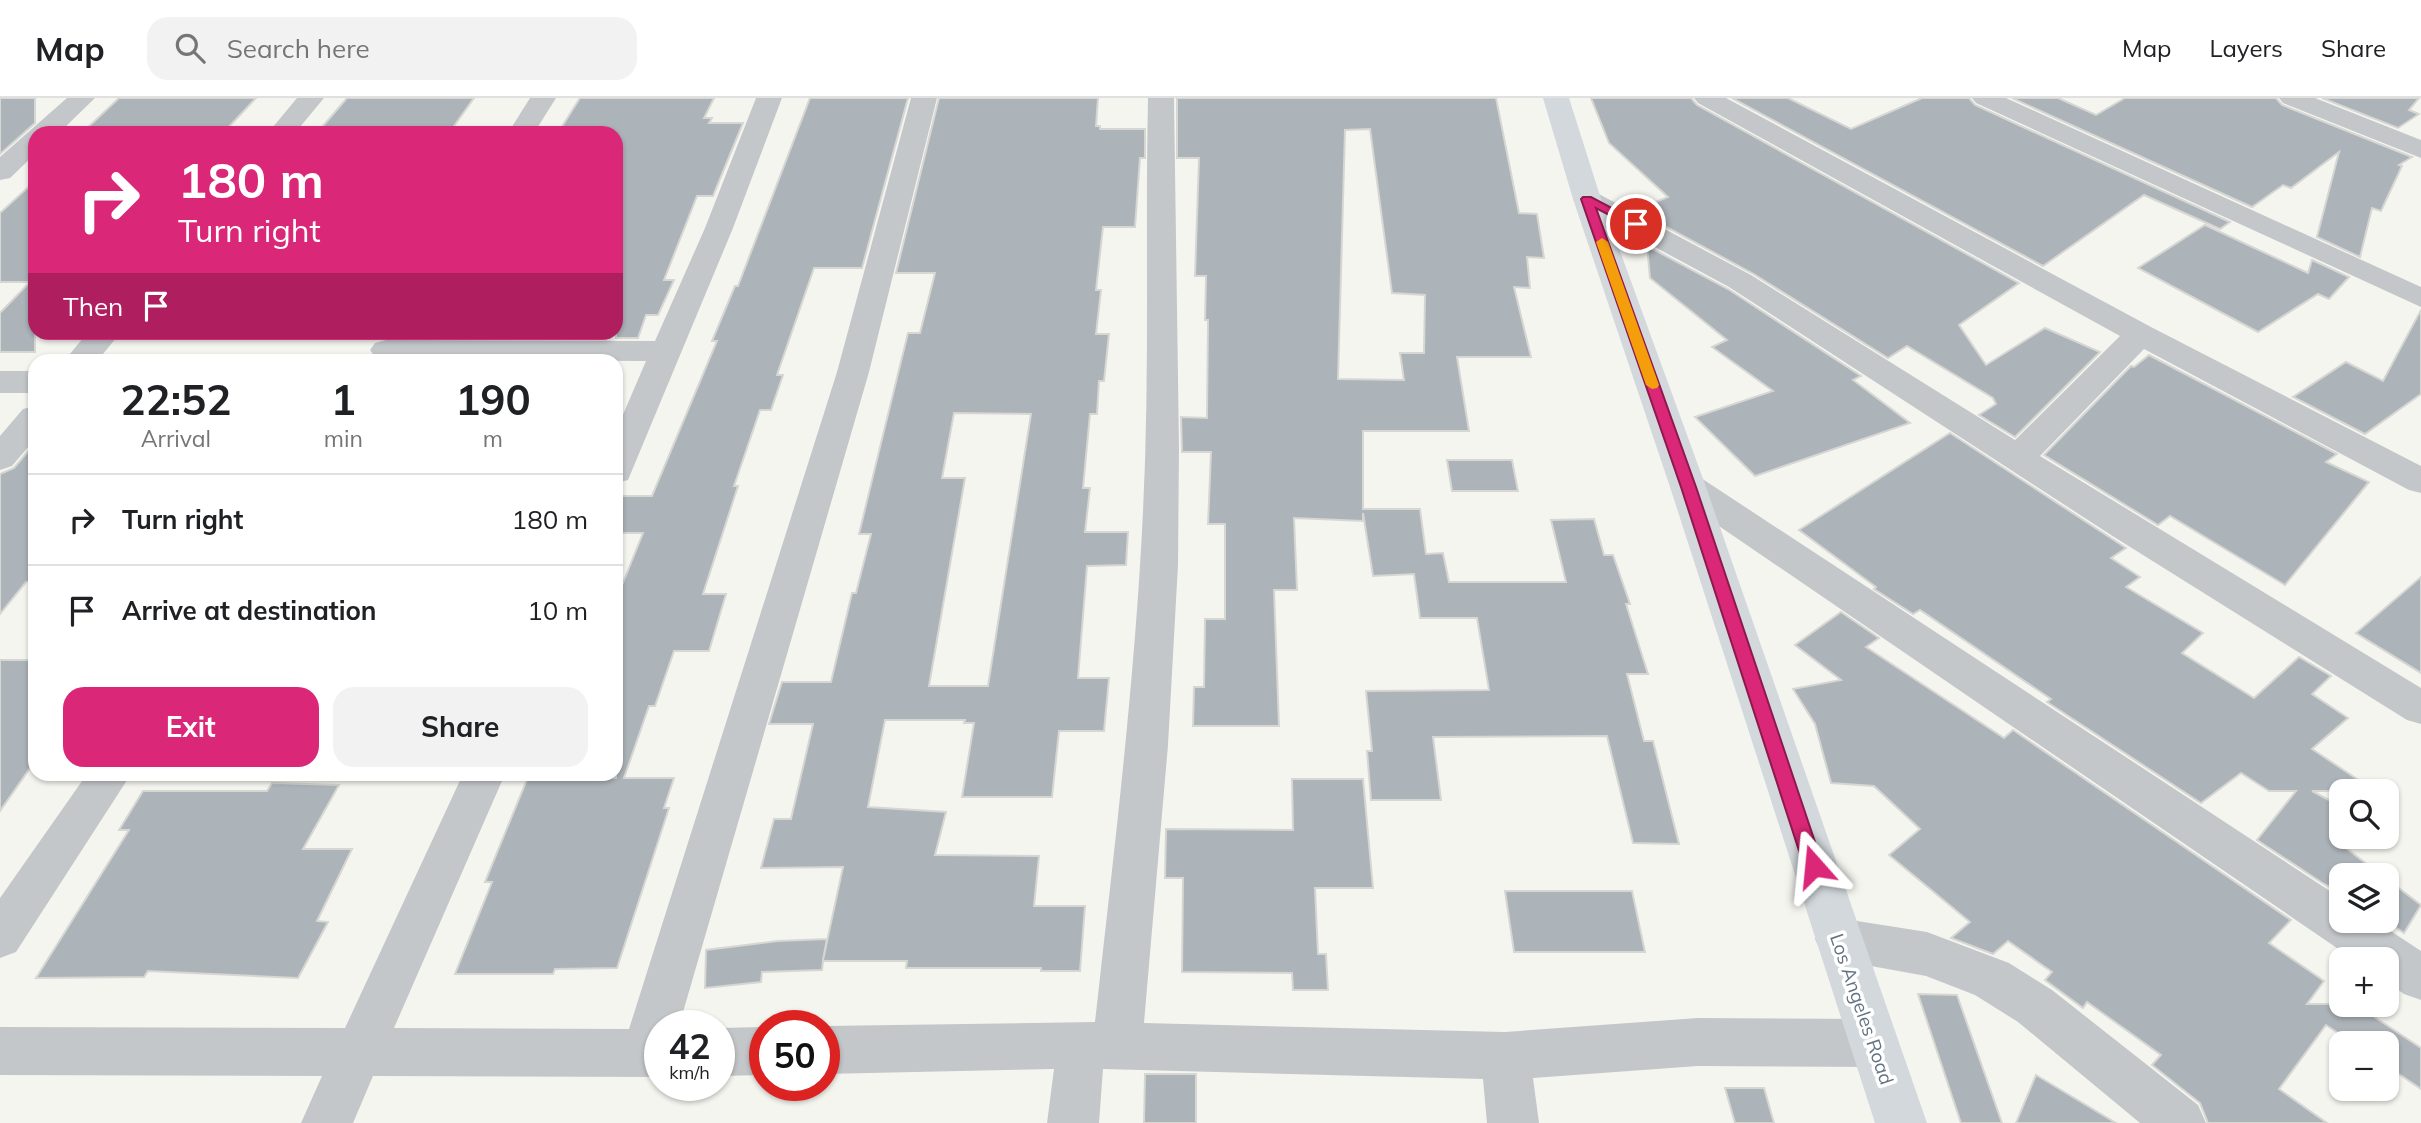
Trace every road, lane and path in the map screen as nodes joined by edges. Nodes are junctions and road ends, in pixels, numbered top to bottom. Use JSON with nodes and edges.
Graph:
{"nodes":[{"id":1,"x":82,"y":98,"type":"edge"},
{"id":2,"x":311,"y":98,"type":"edge"},
{"id":3,"x":543,"y":98,"type":"edge"},
{"id":4,"x":769,"y":98,"type":"edge"},
{"id":5,"x":924,"y":98,"type":"edge"},
{"id":6,"x":1161,"y":98,"type":"edge"},
{"id":7,"x":1556,"y":98,"type":"edge"},
{"id":8,"x":1707,"y":98,"type":"edge"},
{"id":9,"x":1985,"y":98,"type":"edge"},
{"id":10,"x":2292,"y":98,"type":"edge"},
{"id":11,"x":51,"y":126,"type":"edge"},
{"id":12,"x":287,"y":126,"type":"edge"},
{"id":13,"x":525,"y":126,"type":"edge"},
{"id":14,"x":28,"y":146,"type":"edge"},
{"id":15,"x":2421,"y":150,"type":"edge"},
{"id":16,"x":0,"y":172,"type":"edge"},
{"id":17,"x":1587,"y":199,"type":"junction"},
{"id":18,"x":2421,"y":298,"type":"edge"},
{"id":19,"x":2140,"y":334,"type":"junction"},
{"id":20,"x":99,"y":340,"type":"edge"},
{"id":21,"x":387,"y":348,"type":"edge"},
{"id":22,"x":667,"y":351,"type":"junction"},
{"id":23,"x":86,"y":354,"type":"edge"},
{"id":24,"x":0,"y":382,"type":"edge"},
{"id":25,"x":28,"y":382,"type":"edge"},
{"id":26,"x":28,"y":425,"type":"edge"},
{"id":27,"x":623,"y":455,"type":"edge"},
{"id":28,"x":2019,"y":457,"type":"junction"},
{"id":29,"x":0,"y":458,"type":"edge"},
{"id":30,"x":2421,"y":481,"type":"edge"},
{"id":31,"x":1688,"y":487,"type":"junction"},
{"id":32,"x":2421,"y":708,"type":"edge"},
{"id":33,"x":105,"y":781,"type":"edge"},
{"id":34,"x":481,"y":781,"type":"edge"},
{"id":35,"x":0,"y":937,"type":"edge"},
{"id":36,"x":1838,"y":939,"type":"junction"},
{"id":37,"x":2421,"y":978,"type":"edge"},
{"id":38,"x":666,"y":1010,"type":"edge"},
{"id":39,"x":1874,"y":1043,"type":"junction"},
{"id":40,"x":1099,"y":1045,"type":"junction"},
{"id":41,"x":840,"y":1050,"type":"edge"},
{"id":42,"x":0,"y":1051,"type":"edge"},
{"id":43,"x":358,"y":1053,"type":"junction"},
{"id":44,"x":644,"y":1053,"type":"edge"},
{"id":45,"x":1505,"y":1056,"type":"junction"},
{"id":46,"x":327,"y":1123,"type":"edge"},
{"id":47,"x":1073,"y":1123,"type":"edge"},
{"id":48,"x":1513,"y":1123,"type":"edge"},
{"id":49,"x":1901,"y":1123,"type":"edge"},
{"id":50,"x":2180,"y":1123,"type":"edge"}],
"edges":[{"from":1,"to":11,"type":"street"},
{"from":2,"to":12,"type":"street"},
{"from":3,"to":13,"type":"street"},
{"from":4,"to":22,"type":"street"},
{"from":5,"to":38,"type":"street"},
{"from":6,"to":40,"type":"street"},
{"from":7,"to":17,"type":"main road","name":"Los Angeles Road"},
{"from":8,"to":19,"type":"street"},
{"from":9,"to":18,"type":"street"},
{"from":10,"to":15,"type":"street"},
{"from":14,"to":16,"type":"street"},
{"from":17,"to":28,"type":"street"},
{"from":17,"to":31,"type":"main road","name":"Los Angeles Road"},
{"from":19,"to":28,"type":"street"},
{"from":19,"to":30,"type":"street"},
{"from":20,"to":23,"type":"street"},
{"from":21,"to":22,"type":"street"},
{"from":22,"to":27,"type":"street"},
{"from":24,"to":25,"type":"street"},
{"from":26,"to":29,"type":"street"},
{"from":28,"to":32,"type":"street"},
{"from":31,"to":36,"type":"main road","name":"Los Angeles Road"},
{"from":31,"to":37,"type":"street"},
{"from":33,"to":35,"type":"street"},
{"from":34,"to":43,"type":"street"},
{"from":36,"to":39,"type":"main road","name":"Los Angeles Road"},
{"from":36,"to":50,"type":"street"},
{"from":39,"to":45,"type":"street"},
{"from":39,"to":49,"type":"main road","name":"Los Angeles Road"},
{"from":40,"to":41,"type":"street"},
{"from":40,"to":45,"type":"street"},
{"from":40,"to":47,"type":"street"},
{"from":42,"to":43,"type":"street"},
{"from":43,"to":44,"type":"street"},
{"from":43,"to":46,"type":"street"},
{"from":45,"to":48,"type":"street"}]}
